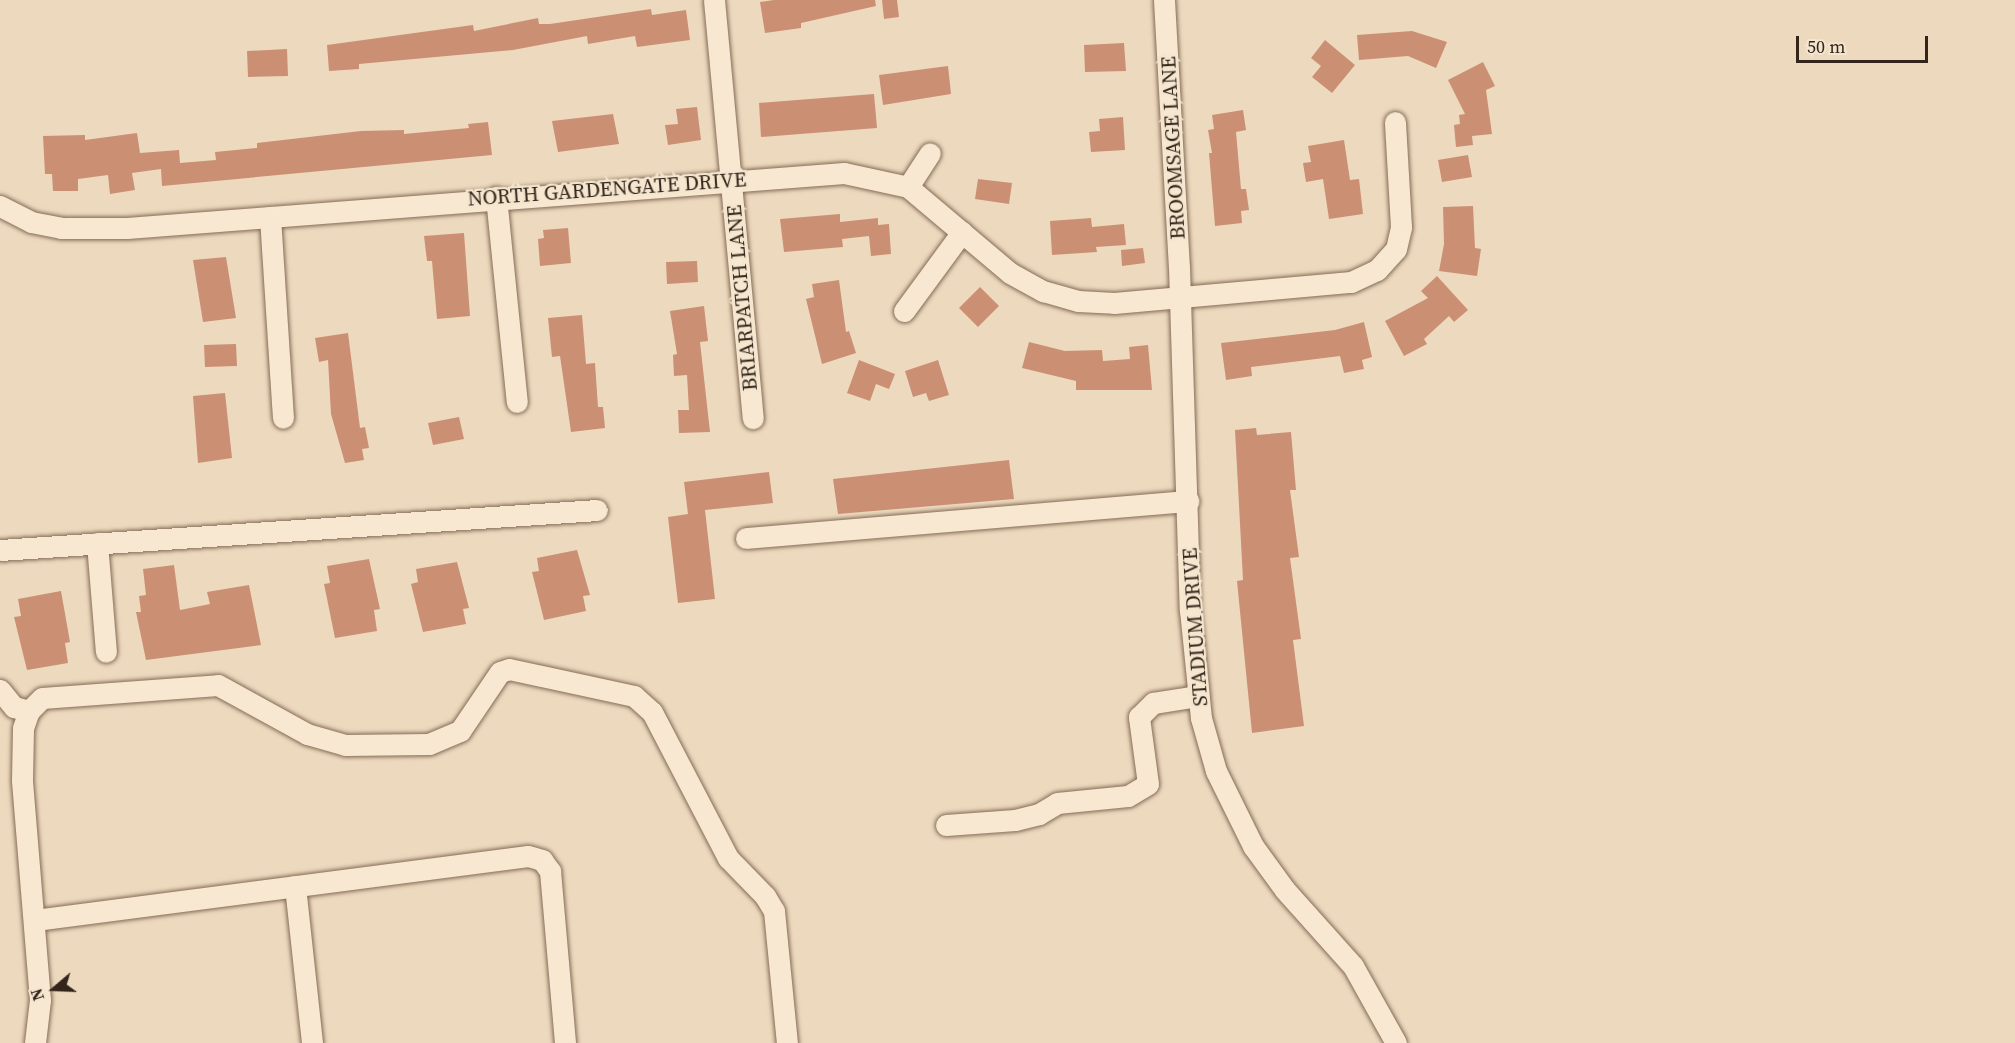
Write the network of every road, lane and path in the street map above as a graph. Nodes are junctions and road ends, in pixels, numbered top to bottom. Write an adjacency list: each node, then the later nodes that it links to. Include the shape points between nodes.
1 (714, 0): 5 (street, BRIARPATCH LANE)
2 (1164, 0): 11 (street, BROOMSAGE LANE)
3 (1395, 122): 11 (street, NORTH GARDENGATE DRIVE, via 1401,227 1396,249 1377,270 1351,282)
4 (930, 153): 6 (street)
5 (731, 180): 6 (street, NORTH GARDENGATE DRIVE, via 844,173); 7 (street, NORTH GARDENGATE DRIVE); 15 (street, BRIARPATCH LANE)
6 (908, 187): 10 (street, NORTH GARDENGATE DRIVE)
7 (496, 197): 9 (street, NORTH GARDENGATE DRIVE); 13 (street)
8 (0, 206): 9 (street, NORTH GARDENGATE DRIVE, via 31,222 61,228 127,228)
9 (270, 217): 14 (street)
10 (962, 232): 11 (street, NORTH GARDENGATE DRIVE, via 1010,273 1043,291 1096,303); 12 (street)
11 (1180, 297): 16 (street, STADIUM DRIVE)
12 (904, 311)
13 (517, 402)
14 (283, 418)
15 (753, 418)
16 (1188, 501): 18 (street); 23 (street, STADIUM DRIVE, via 1190,610)
17 (597, 510): 19 (street)
18 (746, 538)
19 (97, 543): 20 (street); 21 (street)
20 (0, 550)
21 (106, 652)
22 (0, 690): 24 (street, via 14,707)
23 (1198, 696): 25 (street, via 1153,703 1139,717 1148,784 1128,796 1057,803 1039,814 1015,820); 32 (street, STADIUM DRIVE, via 1216,771 1239,822 1268,868 1353,966)
24 (29, 711): 27 (street, via 24,728 22,780); 31 (street, via 42,698 56,695 218,685 307,734 345,745 429,744 460,731 500,672 509,669 634,696 652,712 728,858 765,896 774,911)
25 (946, 825)
26 (295, 886): 27 (street); 29 (street); 30 (street, via 528,856 542,860 550,871)
27 (35, 920): 28 (street, via 40,1000)
28 (35, 1043)
29 (312, 1043)
30 (565, 1043)
31 (787, 1043)
32 (1396, 1043)

